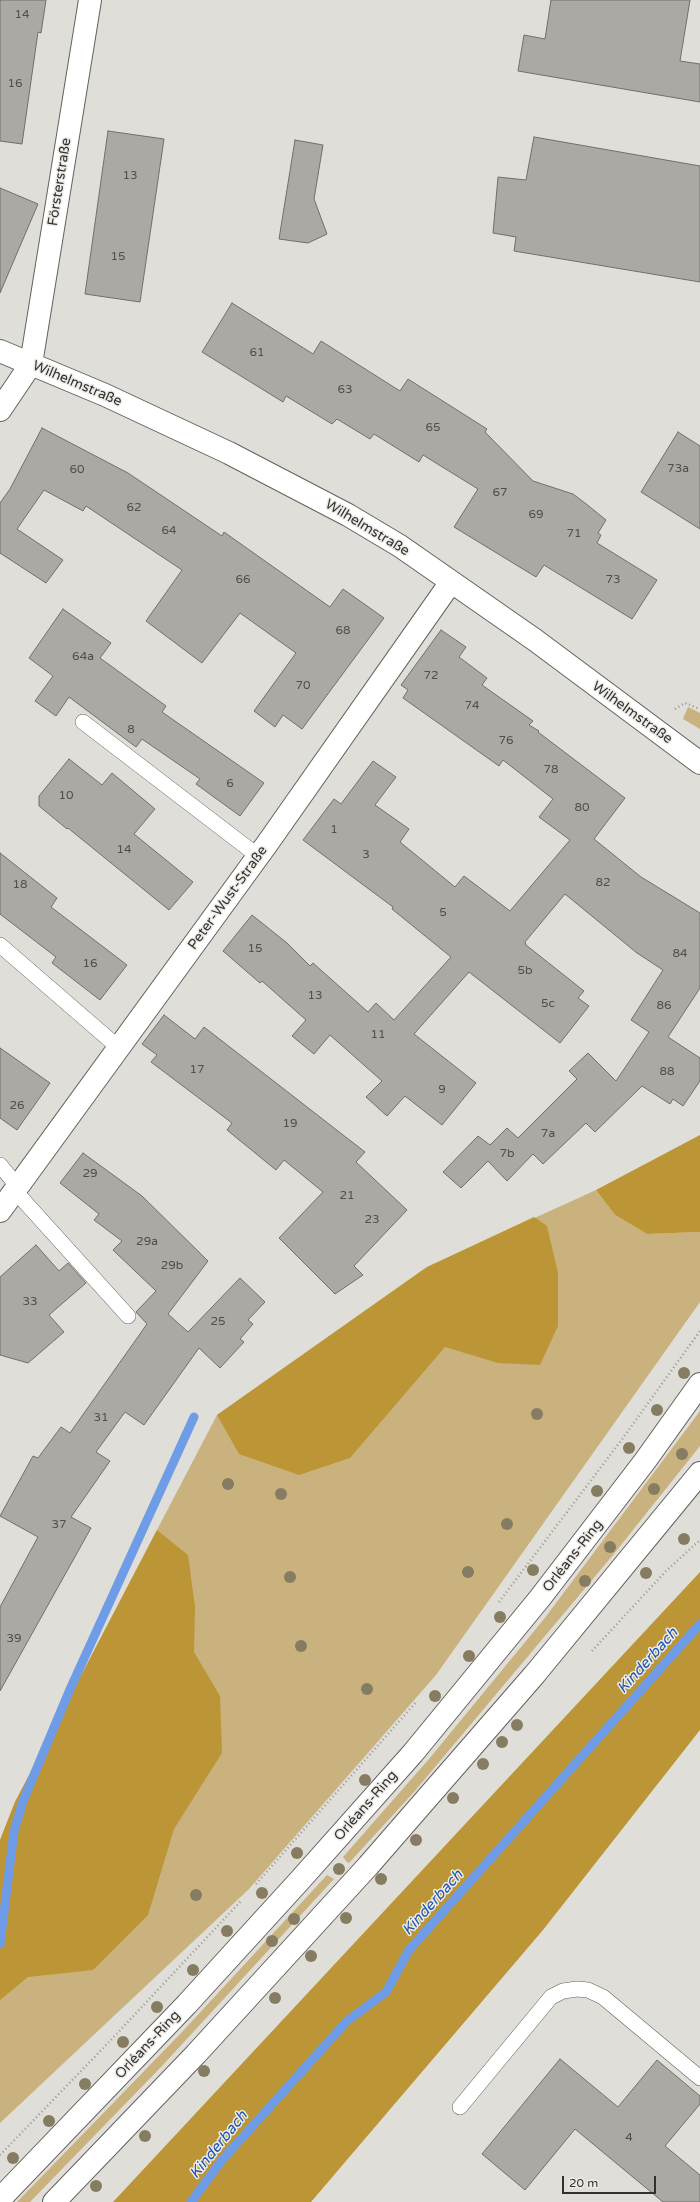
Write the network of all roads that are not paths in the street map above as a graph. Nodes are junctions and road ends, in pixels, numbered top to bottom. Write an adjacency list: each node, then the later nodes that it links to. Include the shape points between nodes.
1 (90, 0): 3 (main road, Försterstraße)
2 (0, 351): 3 (main road, Wilhelmstraße)
3 (31, 364): 4 (main road); 5 (main road, Wilhelmstraße, via 105,395 291,484 400,546)
4 (0, 410)
5 (451, 582): 7 (main road, Wilhelmstraße, via 535,640); 8 (main road, Peter-Wust-Straße)
6 (83, 722): 8 (lane)
7 (700, 762)
8 (258, 856): 10 (main road, Peter-Wust-Straße)
9 (0, 945): 10 (lane)
10 (119, 1048): 12 (main road, Peter-Wust-Straße)
11 (0, 1165): 12 (lane)
12 (16, 1189): 13 (main road, Peter-Wust-Straße); 14 (lane)
13 (0, 1211)
14 (128, 1316)
15 (700, 1384): 19 (main road, Orléans-Ring, via 559,1574 413,1753 187,2004)
16 (700, 1473): 20 (main road, via 540,1668 378,1854 196,2054)
17 (700, 2078): 18 (lane, via 603,1997 588,1990 577,1989 563,1991 551,1997)
18 (460, 2107)
19 (0, 2199)
20 (54, 2202)

